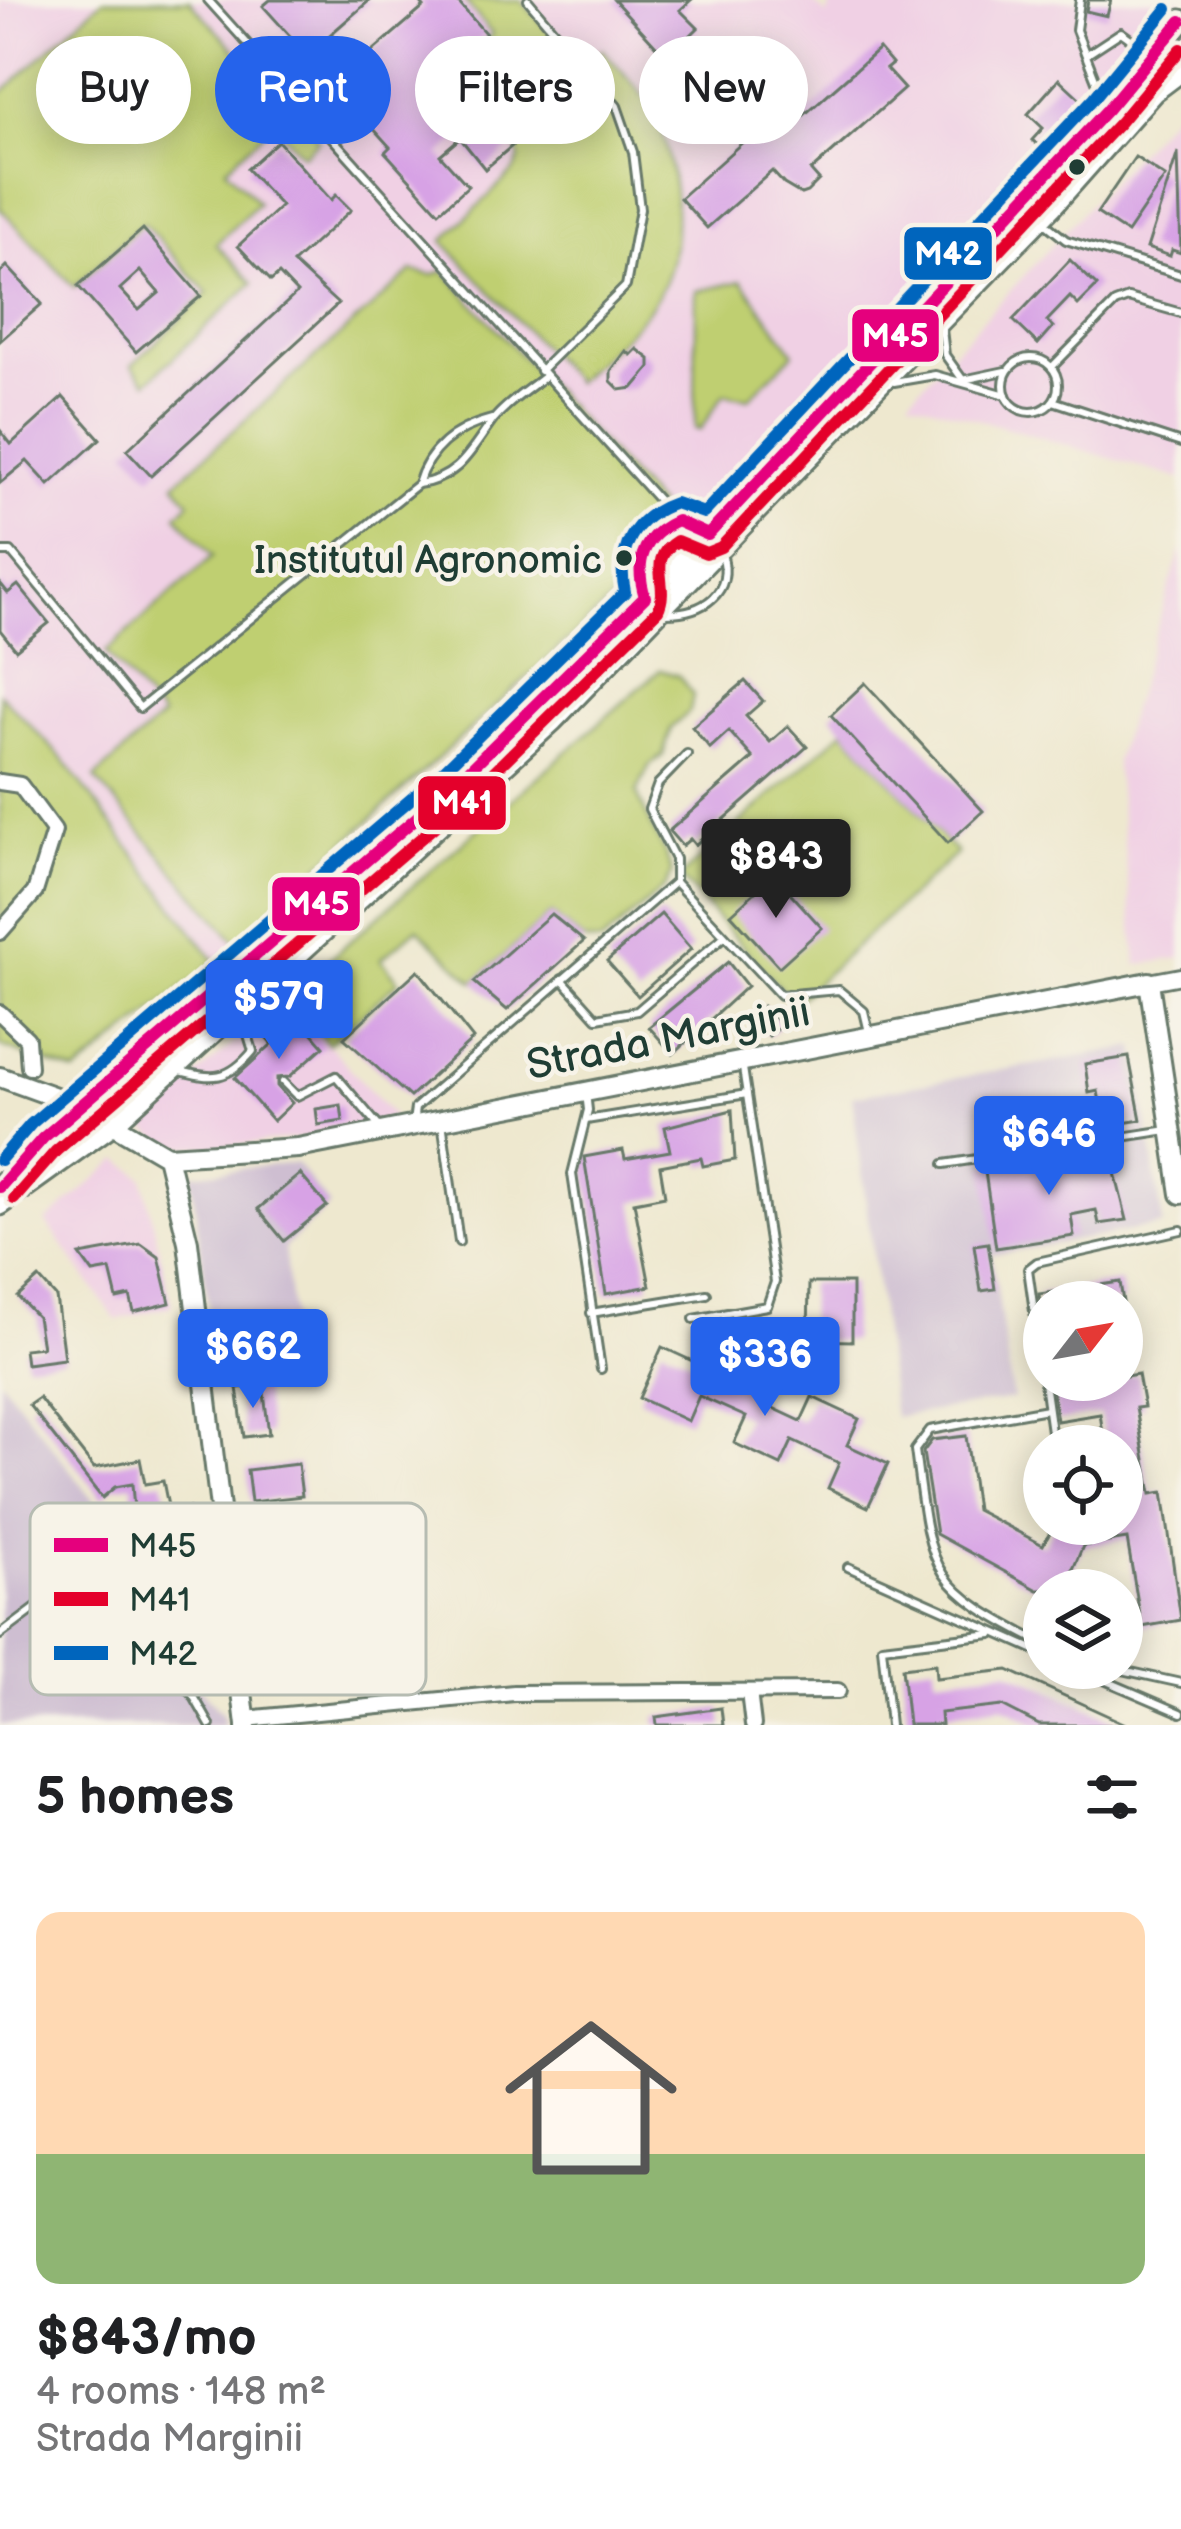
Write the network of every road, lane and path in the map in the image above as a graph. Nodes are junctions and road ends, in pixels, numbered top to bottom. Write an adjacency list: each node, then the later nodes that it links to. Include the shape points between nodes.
1 (208, 0): 15 (lane)
2 (528, 0): 15 (lane, via 611,95 633,152 640,209 626,286)
3 (1080, 0): 6 (lane, via 1076,30)
4 (1181, 21): 5 (main road)
5 (1155, 52): 6 (lane, via 1121,32); 8 (main road)
6 (1086, 55): 8 (lane)
7 (1181, 70): 9 (main road)
8 (1107, 110): 24 (main road)
9 (1039, 218): 10 (lane, via 1066,239); 11 (main road)
10 (1181, 275)
11 (952, 304): 16 (lane, via 942,338); 19 (main road)
12 (1181, 313): 13 (lane, via 1128,298 1115,303)
13 (1052, 367): 14 (lane, via 1026,358); 18 (lane)
14 (1009, 370): 16 (lane); 17 (lane)
15 (543, 373): 20 (lane); 23 (lane)
16 (963, 380): 17 (lane); 19 (lane, via 899,379)
17 (1006, 394): 18 (lane, via 1028,412)
18 (1053, 401): 21 (lane)
19 (842, 418): 24 (main road)
20 (494, 419): 22 (lane, via 469,458); 22 (lane, via 438,446)
21 (1181, 443)
22 (418, 484): 25 (lane, via 140,708 11,552)
23 (677, 521): 24 (lane); 26 (lane, via 641,550)
24 (714, 541): 26 (main road); 27 (main road); 27 (lane, via 724,581 711,602 660,615)
25 (0, 552)
26 (645, 597): 46 (main road, via 451,788)
27 (638, 630): 36 (main road, via 498,772)
28 (687, 754): 30 (lane, via 658,784 649,809 675,859)
29 (0, 782): 31 (street, via 20,785 54,831 35,892)
30 (675, 882): 32 (lane); 34 (lane)
31 (0, 932)
32 (722, 938): 34 (lane, via 637,1011 597,1018); 38 (lane, via 780,995 839,990 864,1011)
33 (1181, 976): 35 (street, Strada Marginii)
34 (562, 979): 50 (lane, via 415,1108)
35 (1148, 982): 38 (street, Strada Marginii); 51 (street)
36 (240, 1009): 41 (main road); 41 (lane, via 256,1054 214,1081)
37 (0, 1013): 40 (street, via 27,1039)
38 (870, 1035): 39 (street, Strada Marginii)
39 (742, 1058): 44 (street, Strada Marginii); 45 (lane)
40 (29, 1067)
41 (173, 1069): 49 (main road)
42 (0, 1077): 46 (street)
43 (283, 1082): 52 (lane, via 297,1096 336,1076)
44 (586, 1090): 47 (street, Strada Marginii); 48 (lane)
45 (747, 1094): 48 (lane); 62 (lane, via 773,1298 767,1306)
46 (82, 1107): 49 (street); 55 (main road)
47 (442, 1119): 50 (street, Strada Marginii); 59 (lane)
48 (586, 1120): 61 (lane, via 572,1174)
49 (114, 1122): 53 (street); 57 (main road)
50 (413, 1125): 52 (street, Strada Marginii)
51 (1172, 1130): 54 (lane); 56 (street)
52 (384, 1132): 53 (street, Strada Marginii, via 228,1156)
53 (167, 1156): 66 (street, via 188,1242)
54 (944, 1164)
55 (0, 1186)
56 (1181, 1194)
57 (0, 1204)
58 (1181, 1230): 64 (lane, via 1028,1269)
59 (459, 1242)
60 (707, 1294): 61 (lane)
61 (591, 1313): 63 (lane)
62 (694, 1319)
63 (601, 1369)
64 (1047, 1409): 65 (lane); 70 (lane, via 930,1430 915,1450 927,1543 947,1581 976,1610)
65 (1050, 1425)
66 (220, 1503)
67 (848, 1567): 69 (lane)
68 (30, 1612): 71 (lane)
69 (995, 1634): 72 (lane); 83 (lane, via 882,1647)
70 (1023, 1634)
71 (0, 1635)
72 (1023, 1645)
73 (1143, 1675): 74 (lane)
74 (1181, 1683)
75 (1125, 1689): 79 (lane)
76 (838, 1691): 77 (street)
77 (749, 1692): 80 (street, via 514,1693); 82 (street)
78 (193, 1695): 81 (lane)
79 (1181, 1713)
80 (246, 1722)
81 (210, 1725)
82 (754, 1725)
83 (890, 1725)

